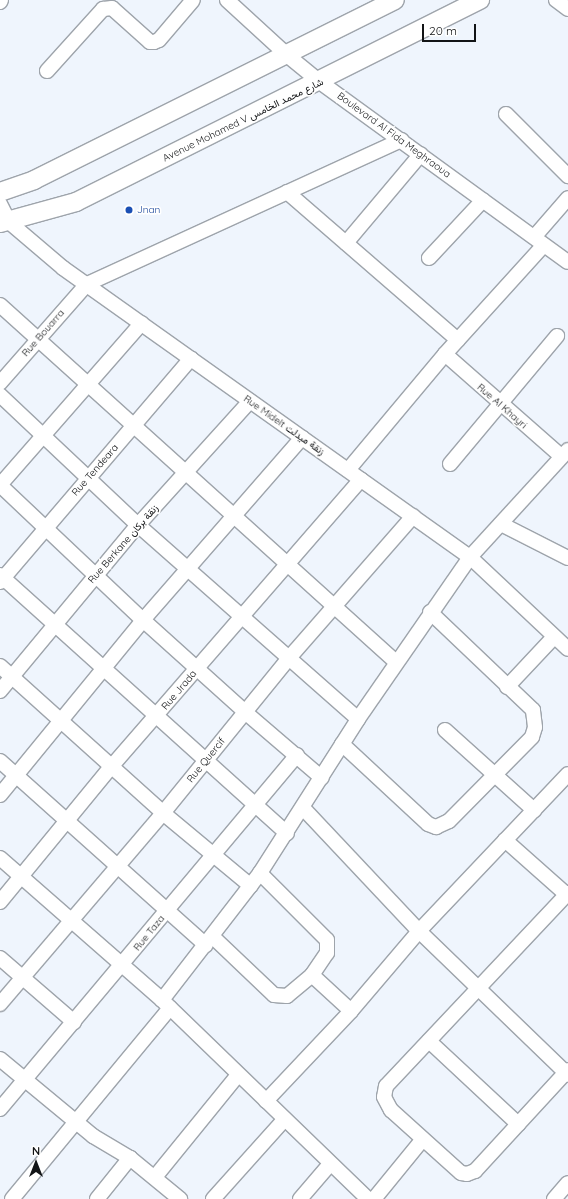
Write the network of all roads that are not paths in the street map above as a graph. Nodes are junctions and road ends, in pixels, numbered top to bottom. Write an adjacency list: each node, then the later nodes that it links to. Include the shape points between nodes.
1 (193, 0): 8 (street, via 154,42 150,42 112,8 103,9)
2 (395, 0): 7 (street)
3 (480, 0): 9 (street, Avenue Mohamed V شارع محمد الخامس)
4 (556, 0): 6 (street)
5 (234, 2): 7 (street, Boulevard Al Fida Meghraoua)
6 (568, 10)
7 (287, 55): 9 (street, Boulevard Al Fida Meghraoua); 14 (street, via 34,180)
8 (47, 71)
9 (320, 82): 11 (street, Boulevard Al Fida Meghraoua); 19 (street, Avenue Mohamed V شارع محمد الخامس, via 76,202)
10 (506, 114): 13 (street)
11 (402, 140): 12 (street, Boulevard Al Fida Meghraoua); 15 (street)
12 (421, 154): 17 (street, Boulevard Al Fida Meghraoua); 21 (street)
13 (568, 176)
14 (0, 192)
15 (287, 192): 21 (street); 24 (street)
16 (568, 198): 20 (street)
17 (483, 200): 20 (street, Boulevard Al Fida Meghraoua); 22 (street)
18 (0, 204): 19 (street, Rue Midelt زنقة ميدلت)
19 (4, 223): 24 (street, Rue Midelt زنقة ميدلت)
20 (539, 240): 23 (street, Boulevard Al Fida Meghraoua); 29 (street)
21 (346, 243): 29 (street)
22 (429, 258)
23 (568, 262)
24 (86, 284): 26 (street, Rue Midelt زنقة ميدلت); 28 (street, Rue Bouarra)
25 (0, 305): 28 (street)
26 (142, 323): 31 (street, Rue Midelt زنقة ميدلت); 33 (street)
27 (557, 336): 36 (street)
28 (37, 338): 32 (street, Rue Bouarra); 33 (street)
29 (458, 340): 30 (street)
30 (445, 354): 36 (street, Rue Al Khayri); 42 (street)
31 (190, 358): 35 (street, Rue Midelt زنقة ميدلت); 37 (street, Rue Tendeara)
32 (0, 383)
33 (90, 384): 37 (street); 38 (street)
34 (0, 395): 38 (street)
35 (250, 401): 39 (street, Rue Midelt زنقة ميدلت); 43 (street, Rue Berkane زنقة بركان)
36 (500, 405): 40 (street, Rue Al Khayri); 41 (street)
37 (134, 424): 43 (street); 44 (street, Rue Tendeara)
38 (43, 435): 44 (street); 46 (street)
39 (302, 438): 42 (street, Rue Midelt زنقة ميدلت); 47 (street)
40 (565, 453): 49 (street)
41 (450, 464)
42 (348, 470): 45 (street, Rue Midelt زنقة ميدلت)
43 (188, 473): 47 (street); 50 (street, Rue Berkane زنقة بركان)
44 (88, 478): 50 (street); 51 (street, Rue Tendeara)
45 (361, 479): 48 (street, Rue Midelt زنقة ميدلت); 54 (street, Rue Jrada)
46 (0, 485): 51 (street)
47 (233, 516): 54 (street); 55 (street)
48 (413, 516): 52 (street, Rue Midelt زنقة ميدلت); 58 (street, Rue Quercif)
49 (501, 524): 52 (street); 53 (street)
50 (138, 525): 55 (street); 56 (street, Rue Berkane زنقة بركان)
51 (45, 527): 56 (street); 57 (street, Rue Tendeara)
52 (470, 557): 59 (street); 63 (street, Rue Midelt زنقة ميدلت)
53 (568, 558)
54 (286, 565): 58 (street); 60 (street, Rue Jrada)
55 (188, 568): 60 (street); 61 (street)
56 (96, 576): 61 (street); 62 (street, Rue Berkane زنقة بركان)
57 (1, 578): 62 (street)
58 (336, 607): 65 (street, Rue Quercif); 66 (street)
59 (430, 612): 66 (street); 71 (street)
60 (240, 617): 65 (street); 68 (street, Rue Jrada)
61 (143, 620): 68 (street); 69 (street)
62 (54, 623): 69 (street); 70 (street, Rue Berkane زنقة بركان)
63 (553, 638): 64 (street, Rue Midelt زنقة ميدلت); 71 (street)
64 (568, 649)
65 (288, 659): 73 (street, Rue Quercif); 75 (street)
66 (396, 662): 75 (street)
67 (0, 666): 70 (street)
68 (197, 669): 73 (street); 74 (street, Rue Jrada)
69 (104, 670): 74 (street); 76 (street)
70 (11, 677): 72 (street, Rue Berkane زنقة بركان); 76 (street)
71 (507, 687): 83 (street, via 533,710 535,727 532,737)
72 (0, 691)
73 (245, 712): 79 (street); 81 (street, Rue Quercif)
74 (156, 717): 81 (street); 82 (street, Rue Jrada)
75 (358, 719): 78 (street)
76 (61, 720): 82 (street); 85 (street)
77 (445, 730): 83 (street)
78 (342, 744): 83 (street, via 428,824 436,827 449,821); 86 (street)
79 (297, 756): 86 (street); 88 (street, Rue Taza)
80 (0, 761): 85 (street)
81 (205, 761): 88 (street); 91 (street, Rue Quercif)
82 (111, 767): 91 (street); 92 (street, Rue Jrada)
83 (493, 774): 90 (street)
84 (568, 774): 90 (street)
85 (16, 776): 87 (street); 92 (street)
86 (322, 778): 89 (street)
87 (0, 795)
88 (255, 806): 93 (street); 95 (street, Rue Taza)
89 (303, 808): 93 (street); 105 (street)
90 (534, 810): 94 (street)
91 (163, 813): 95 (street); 97 (street, Rue Quercif)
92 (67, 822): 97 (street); 99 (street, Rue Jrada)
93 (287, 833): 98 (street)
94 (505, 840): 101 (street); 105 (street)
95 (214, 856): 100 (street); 103 (street, Rue Taza)
96 (0, 858): 99 (street)
97 (118, 867): 103 (street); 104 (street, Rue Quercif)
98 (260, 873): 100 (street); 109 (street, via 327,940 326,953)
99 (22, 877): 102 (street, Rue Jrada); 104 (street)
100 (251, 886): 106 (street)
101 (568, 895): 111 (street)
102 (0, 902)
103 (168, 910): 106 (street); 108 (street, Rue Taza)
104 (71, 921): 108 (street); 110 (street, Rue Quercif)
105 (419, 931): 111 (street); 114 (street)
106 (210, 941): 109 (street, via 274,995 287,996); 113 (street)
107 (0, 958): 110 (street)
108 (122, 966): 113 (street); 115 (street, Rue Taza)
109 (312, 975): 114 (street)
110 (23, 978): 112 (street, Rue Quercif); 115 (street)
111 (478, 988): 116 (street); 118 (street)
112 (0, 1004)
113 (166, 1004): 119 (street); 124 (street)
114 (351, 1011): 121 (street)
115 (74, 1022): 120 (street, Rue Taza)
116 (429, 1041): 125 (street); 126 (street, via 386,1086 384,1092 386,1104)
117 (0, 1059): 120 (street)
118 (567, 1072): 125 (street)
119 (238, 1075): 121 (street); 129 (street)
120 (26, 1079): 122 (street, Rue Taza); 124 (street)
121 (266, 1101): 123 (street)
122 (0, 1109)
123 (284, 1120): 128 (street); 134 (street)
124 (76, 1121): 127 (street, via 103,1143); 132 (street)
125 (518, 1124): 126 (street, via 475,1171 467,1174 461,1173)
126 (423, 1139): 137 (street)
127 (130, 1158): 129 (street); 133 (street)
128 (330, 1164): 135 (street); 136 (street)
129 (155, 1177): 131 (street)
130 (568, 1183): 138 (street)
131 (174, 1197)
132 (12, 1199)
133 (97, 1199)
134 (213, 1199)
135 (300, 1199)
136 (368, 1199)
137 (374, 1199)
138 (554, 1199)

